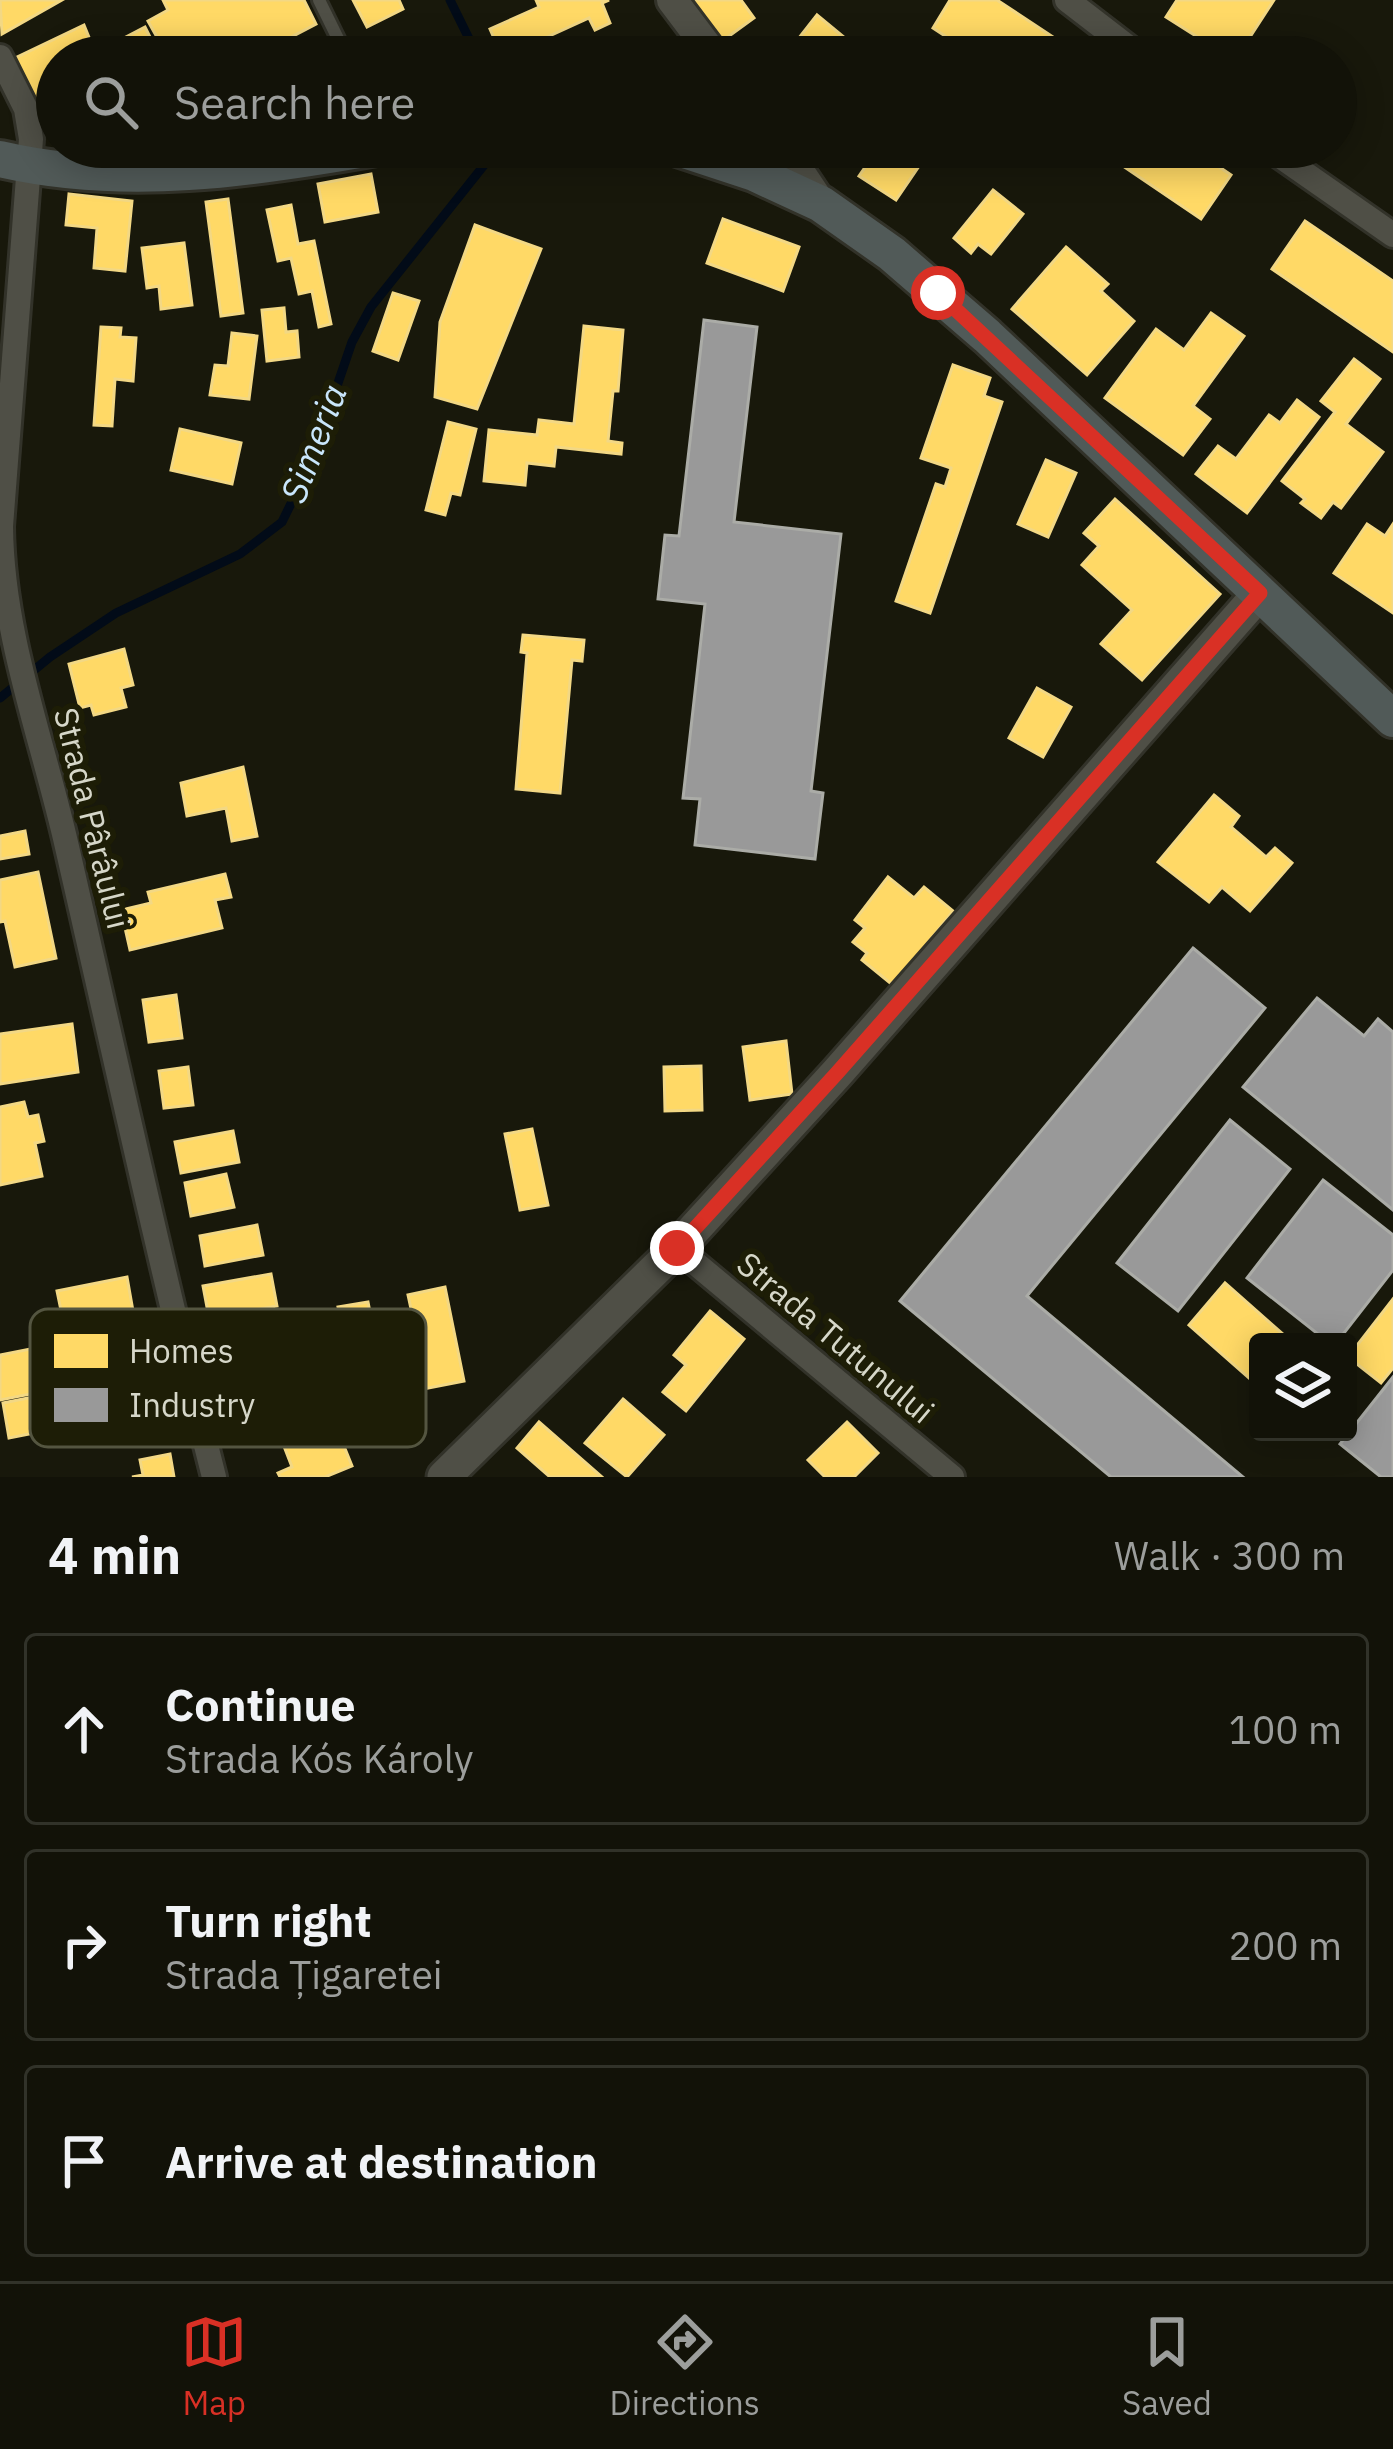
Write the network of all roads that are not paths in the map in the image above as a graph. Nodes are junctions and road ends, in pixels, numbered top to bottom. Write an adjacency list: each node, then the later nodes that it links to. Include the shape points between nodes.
1 (319, 0): 4 (lane)
2 (672, 0): 5 (street)
3 (1066, 0): 6 (street)
4 (337, 36)
5 (699, 36)
6 (1113, 36)
7 (0, 57): 8 (street, Strada Pârâului, via 26,109)
8 (16, 163): 19 (street, Strada Pârâului, via 1,526 8,616)
9 (54, 168): 10 (main road)
10 (247, 168)
11 (739, 168): 14 (main road)
12 (797, 168): 14 (street)
13 (1297, 168): 15 (street)
14 (821, 204): 16 (main road, via 971,321)
15 (1393, 235)
16 (1260, 593): 17 (main road); 18 (main road)
17 (1393, 719)
18 (677, 1248): 22 (main road); 23 (street, Strada Tutunului)
19 (175, 1309)
20 (207, 1447): 21 (street, Strada Pârâului)
21 (214, 1477)
22 (444, 1477)
23 (952, 1477)

